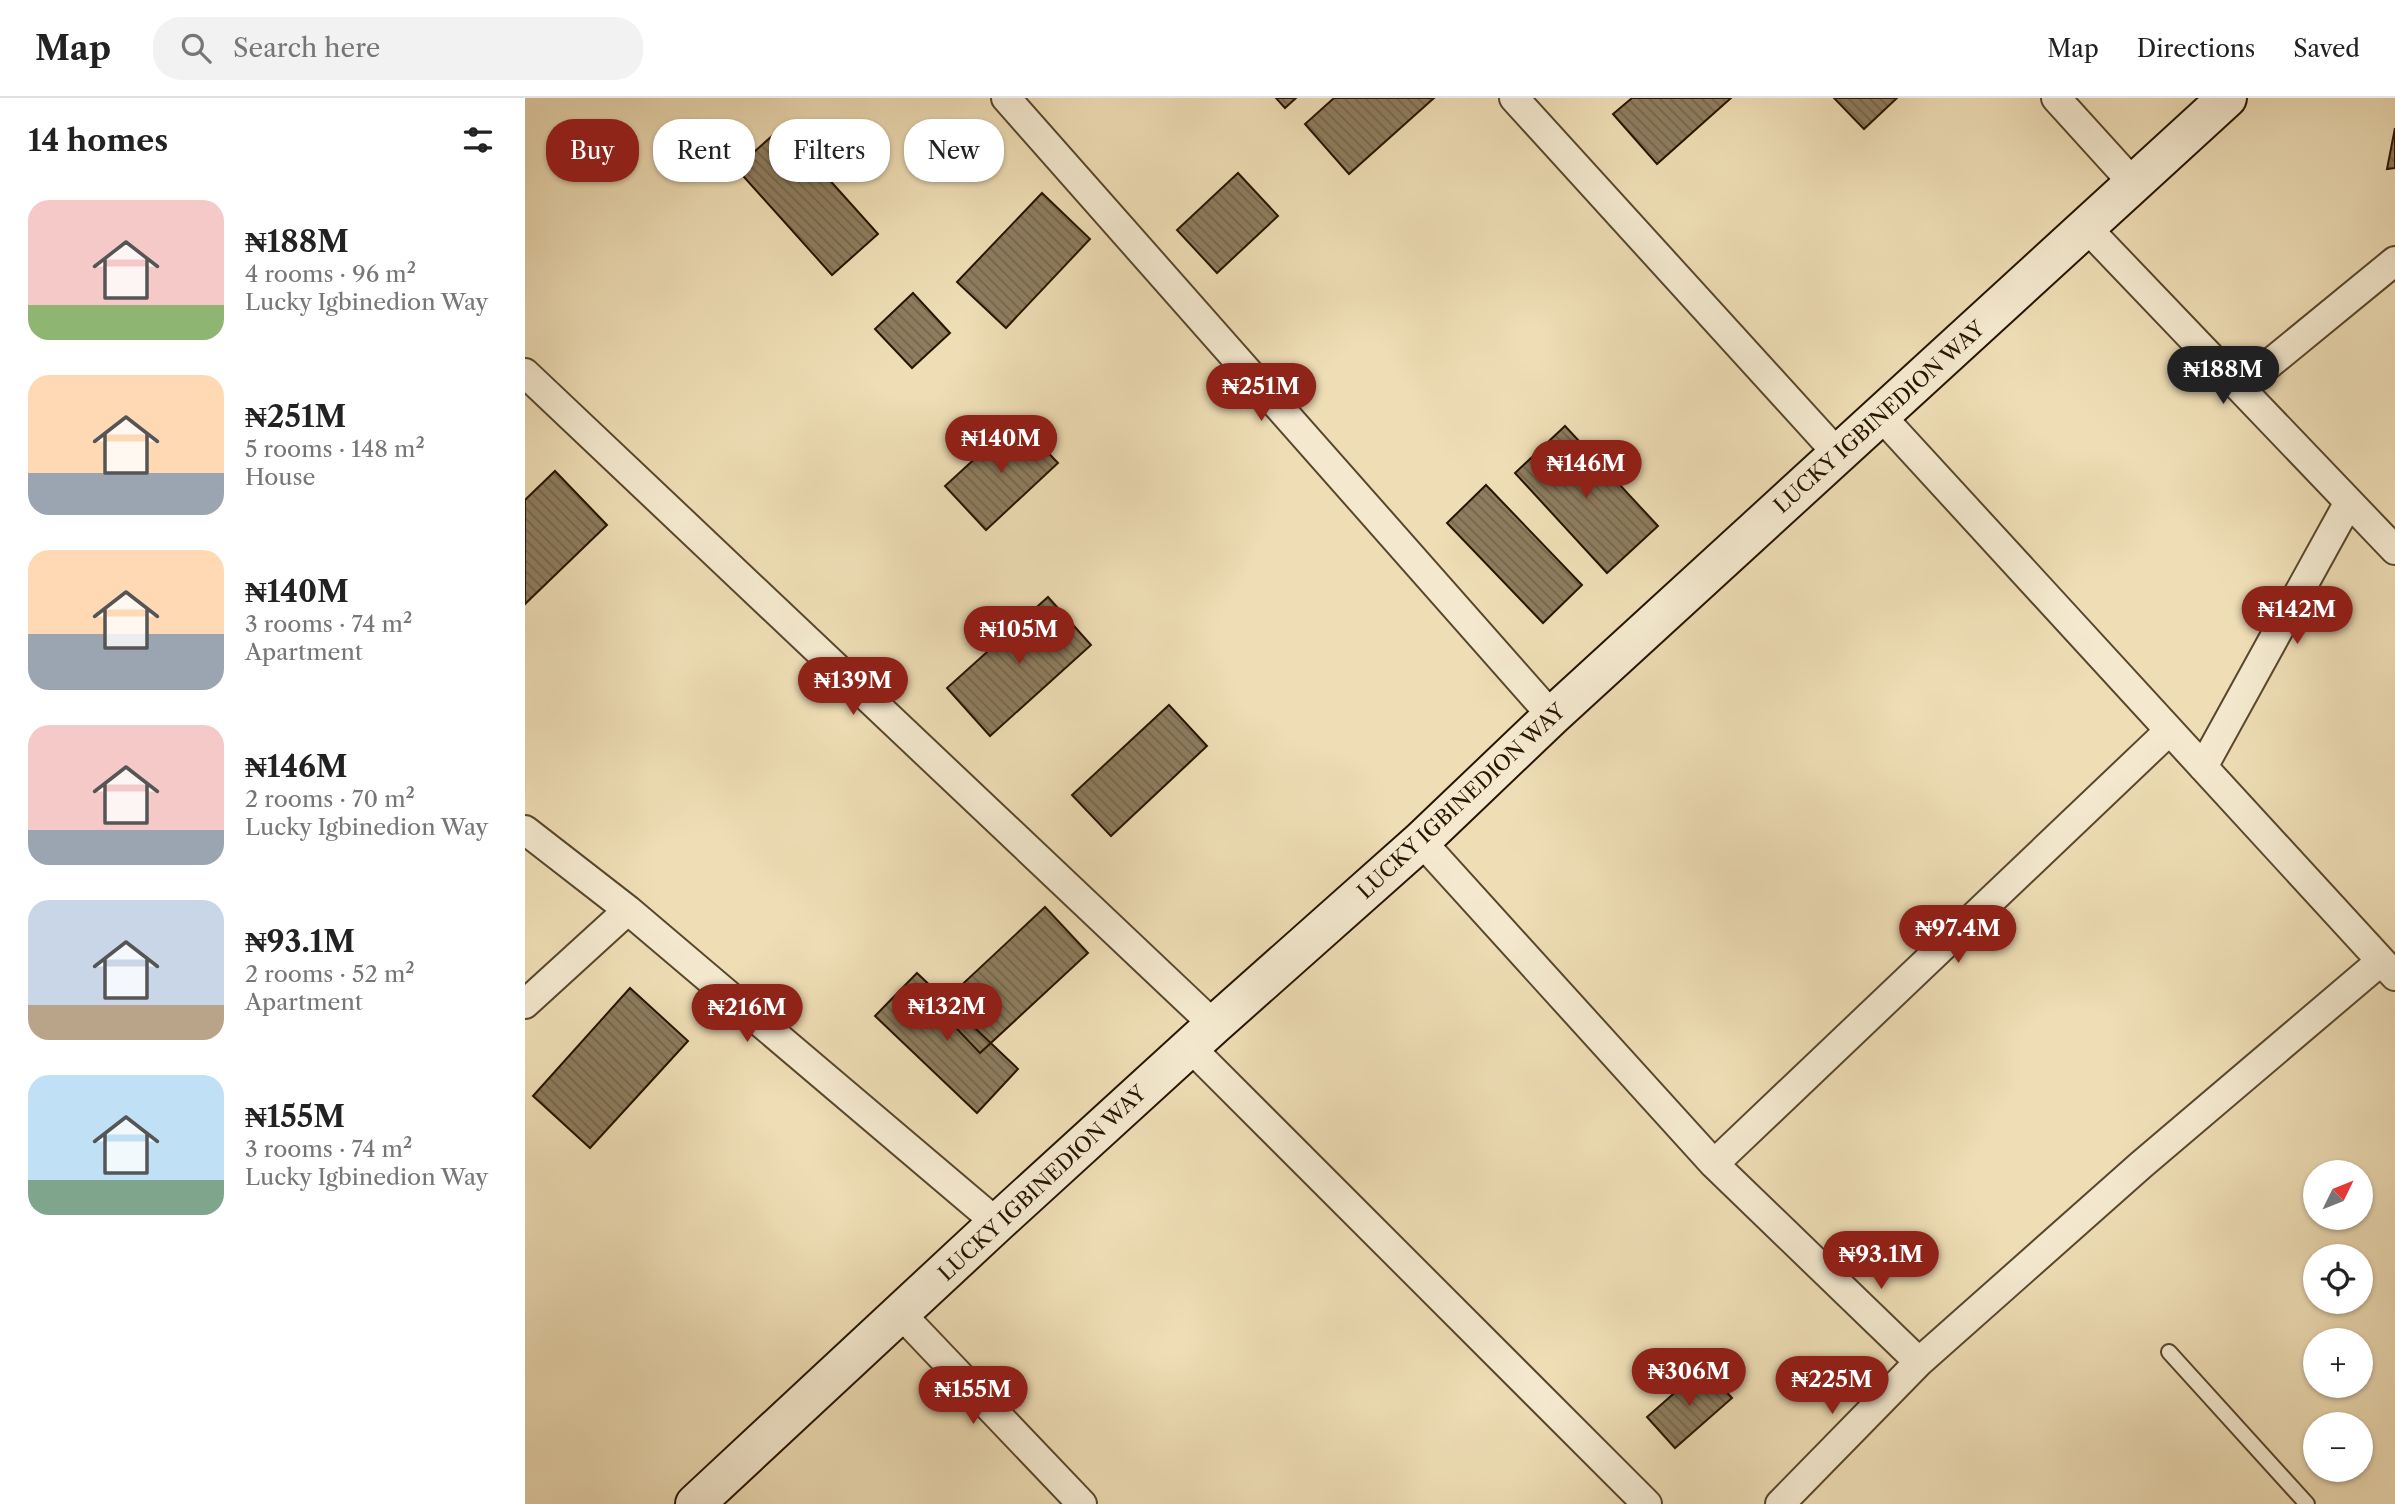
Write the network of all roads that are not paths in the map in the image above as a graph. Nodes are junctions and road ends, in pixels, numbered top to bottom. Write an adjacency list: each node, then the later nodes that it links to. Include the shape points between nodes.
1 (1006, 98): 14 (street)
2 (1514, 98): 11 (street)
3 (2056, 98): 5 (street)
4 (2227, 98): 5 (street, LUCKY IGBINEDION WAY)
5 (2134, 184): 6 (street, LUCKY IGBINEDION WAY)
6 (2086, 227): 9 (street); 10 (street, LUCKY IGBINEDION WAY)
7 (2395, 261): 9 (street)
8 (525, 373): 22 (street)
9 (2240, 388): 12 (street)
10 (1880, 415): 11 (street, LUCKY IGBINEDION WAY); 15 (street)
11 (1838, 454): 14 (street, LUCKY IGBINEDION WAY)
12 (2349, 502): 13 (street); 16 (street)
13 (2395, 550)
14 (1552, 716): 18 (street, LUCKY IGBINEDION WAY)
15 (2169, 731): 16 (street); 23 (street)
16 (2203, 767): 20 (street)
17 (525, 831): 19 (street)
18 (1421, 841): 22 (street, LUCKY IGBINEDION WAY); 23 (street)
19 (628, 910): 21 (street); 24 (street)
20 (2388, 969): 27 (street, via 2141,1166)
21 (525, 1004)
22 (1202, 1036): 24 (street, LUCKY IGBINEDION WAY); 30 (street)
23 (1714, 1164): 27 (street)
24 (997, 1223): 25 (street, LUCKY IGBINEDION WAY)
25 (900, 1313): 28 (street, LUCKY IGBINEDION WAY); 29 (street)
26 (2169, 1352): 32 (lane)
27 (1919, 1362): 31 (street)
28 (695, 1504)
29 (1082, 1504)
30 (1647, 1504)
31 (1780, 1504)
32 (2307, 1504)

